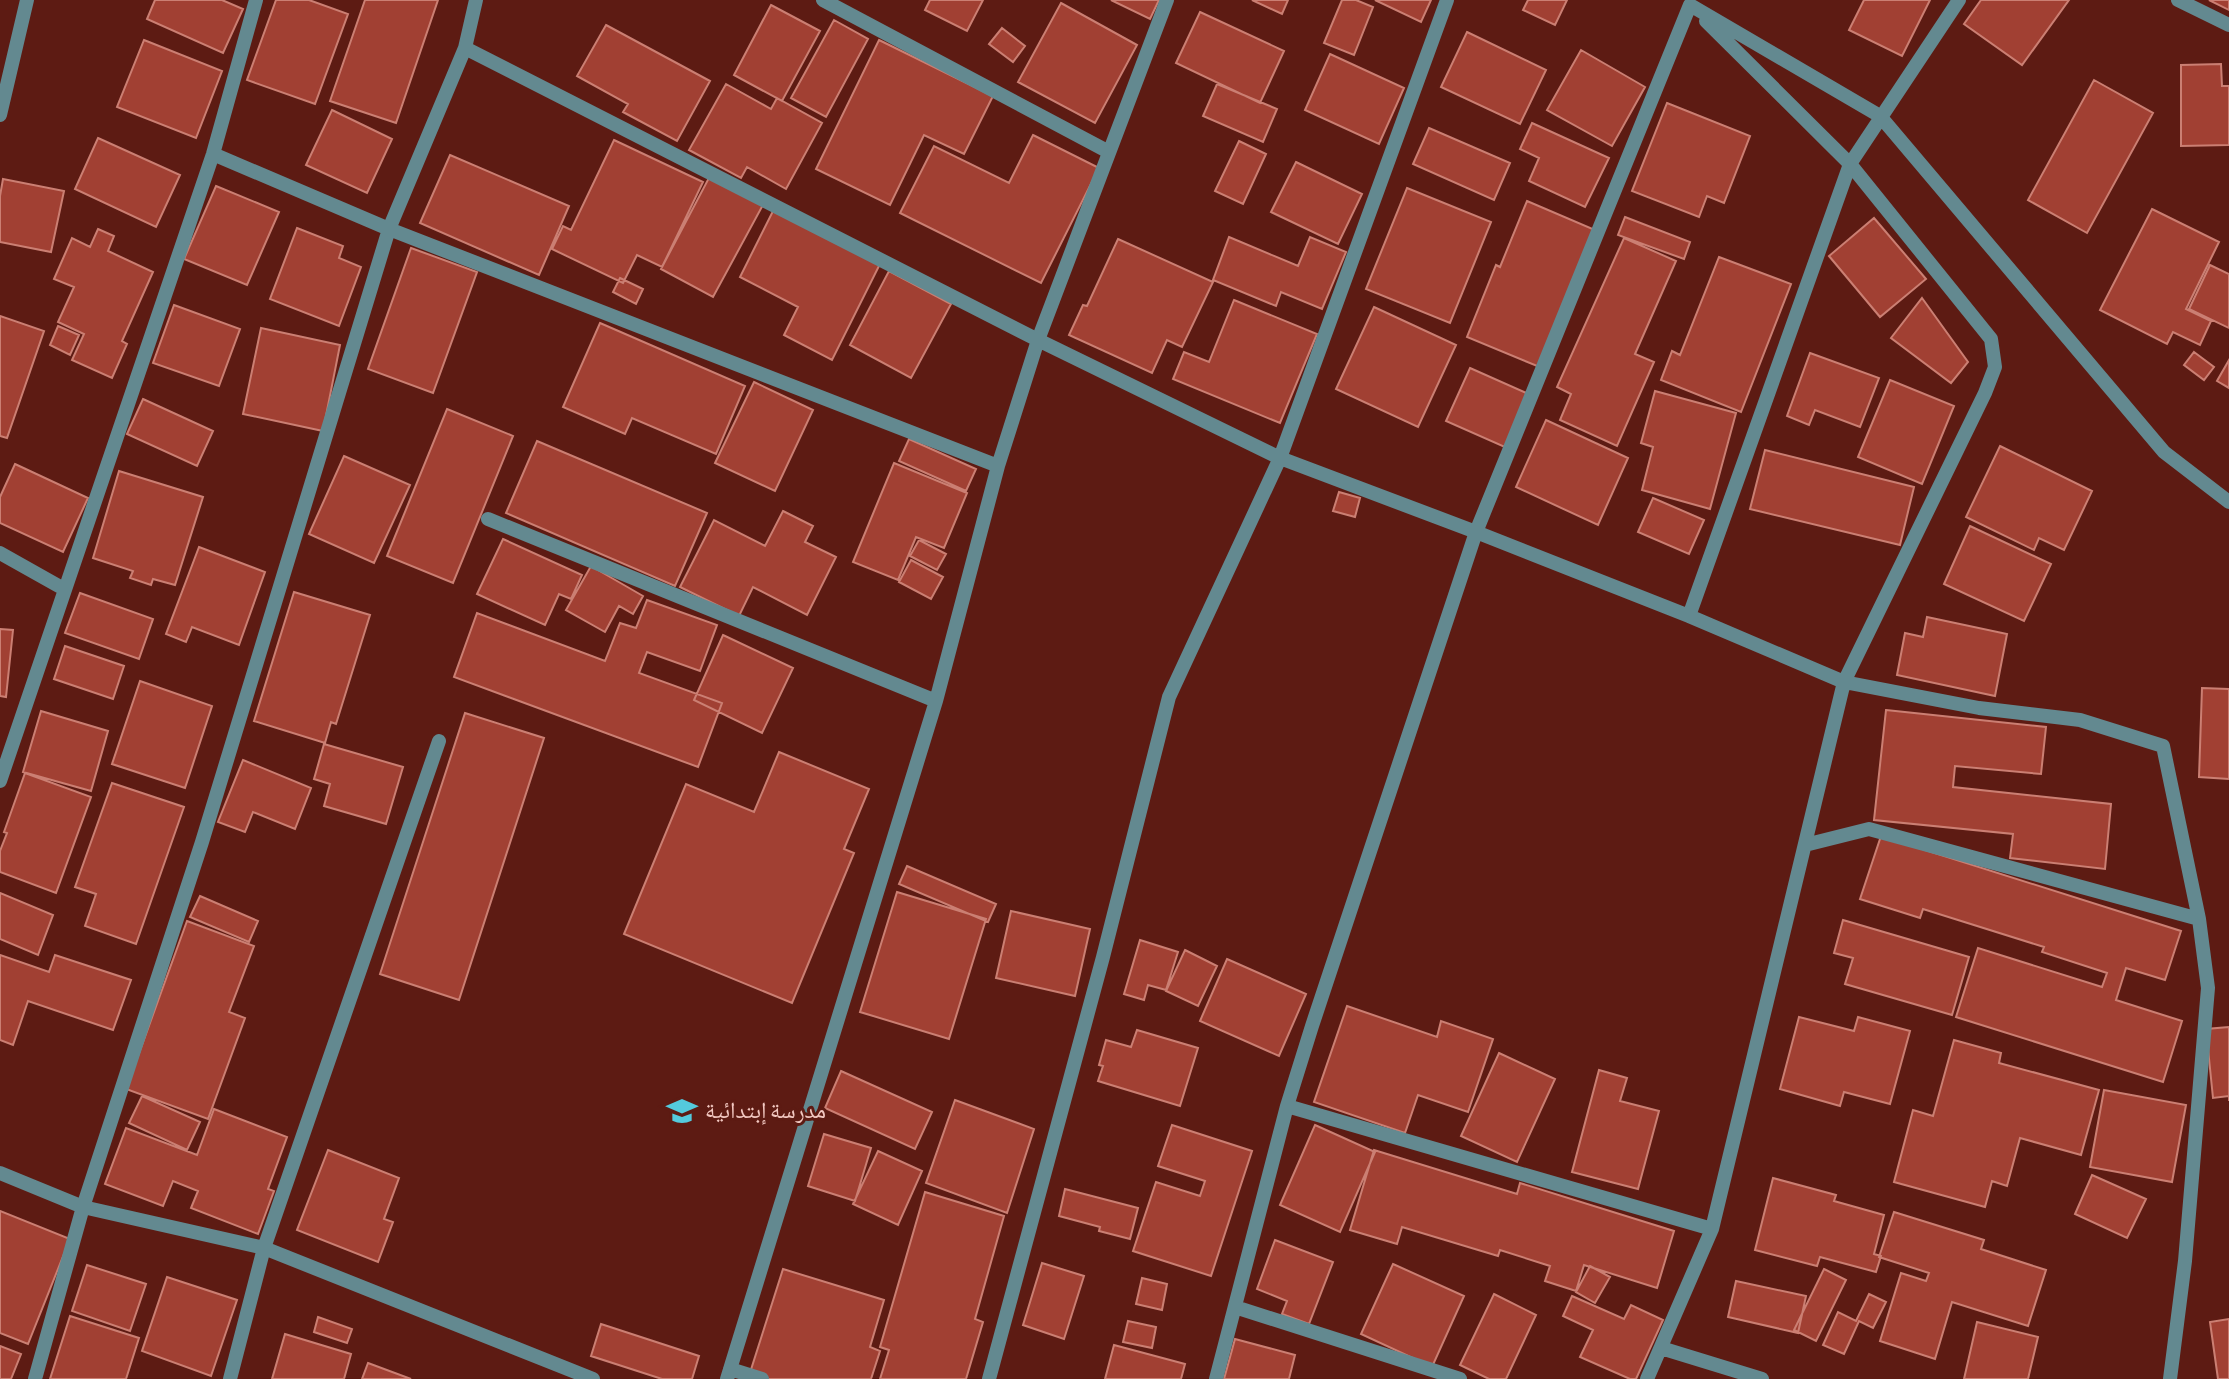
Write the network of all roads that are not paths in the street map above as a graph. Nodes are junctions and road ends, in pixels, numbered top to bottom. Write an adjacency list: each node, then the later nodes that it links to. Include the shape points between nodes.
1 (27, 0): 12 (street)
2 (256, 0): 15 (street)
3 (476, 0): 11 (street)
4 (823, 0): 14 (street)
5 (1167, 0): 14 (street)
6 (1447, 0): 19 (street)
7 (1959, 0): 13 (street)
8 (2178, 0): 10 (street)
9 (1687, 3): 13 (street); 16 (street); 23 (street)
10 (2229, 25)
11 (465, 48): 17 (street); 18 (street)
12 (0, 115)
13 (1880, 116): 16 (street); 21 (street, via 2164,452)
14 (1109, 152): 18 (street)
15 (213, 154): 17 (street); 25 (street)
16 (1850, 164): 26 (street); 27 (street, via 1991,339 1994,368)
17 (389, 229): 20 (street); 35 (street, via 202,842)
18 (1038, 340): 19 (street); 20 (street)
19 (1280, 458): 23 (street); 45 (street, via 1169,697)
20 (998, 466): 28 (street)
21 (2229, 502)
22 (488, 519): 28 (street)
23 (1476, 531): 26 (street); 33 (street)
24 (0, 553): 25 (street)
25 (64, 589): 30 (street)
26 (1689, 616): 27 (street)
27 (1844, 682): 31 (street); 32 (street, via 1979,708 2080,720 2163,746)
28 (936, 701): 40 (street)
29 (439, 741): 37 (street)
30 (0, 781)
31 (1805, 845): 32 (street, via 1870,829); 36 (street)
32 (2199, 919): 50 (street, via 2208,988 2185,1261)
33 (1287, 1106): 36 (street); 38 (street)
34 (0, 1172): 35 (street)
35 (83, 1207): 37 (street); 41 (street)
36 (1712, 1229): 39 (street)
37 (264, 1248): 42 (street); 43 (street)
38 (1235, 1307): 46 (street); 47 (street)
39 (1661, 1348): 48 (street); 49 (street)
40 (728, 1374): 44 (street)
41 (35, 1379)
42 (230, 1379)
43 (593, 1379)
44 (762, 1379)
45 (989, 1379)
46 (1216, 1379)
47 (1460, 1379)
48 (1647, 1379)
49 (1762, 1379)
50 (2170, 1379)

